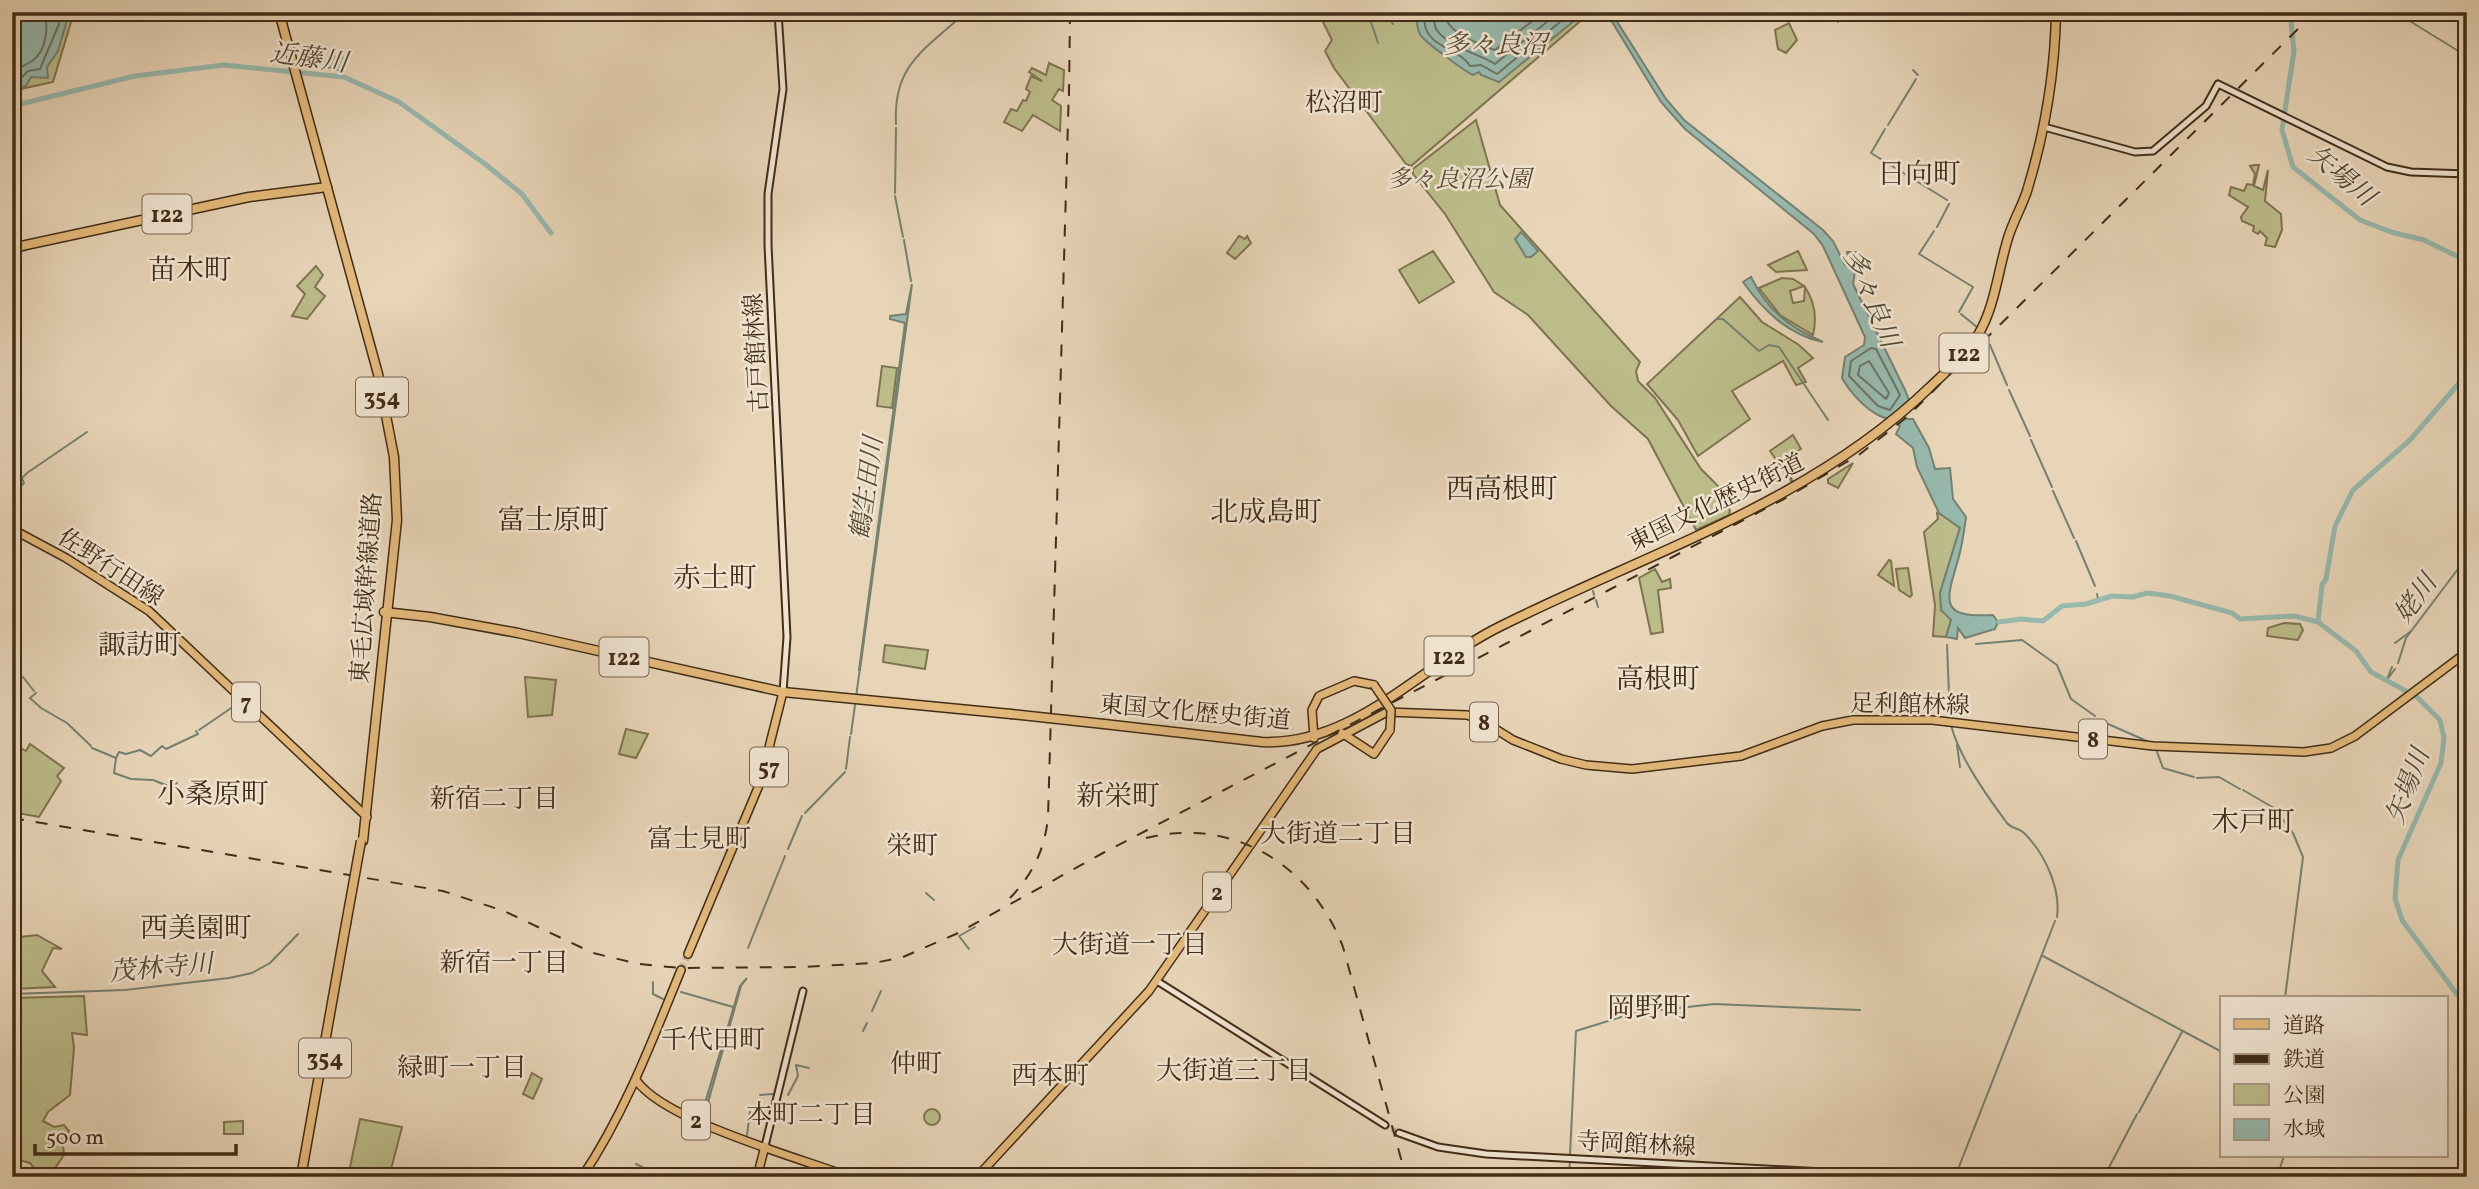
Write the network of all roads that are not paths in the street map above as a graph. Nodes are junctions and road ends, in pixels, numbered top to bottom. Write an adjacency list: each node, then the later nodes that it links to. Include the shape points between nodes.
1 (276, 12): 6 (highway, 東毛広域幹線道路 / 354)
2 (778, 12): 11 (main road, 古戸館林線, via 783,89 768,194 768,245 787,637)
3 (2056, 12): 4 (highway, 東国文化歴史街道 / 122, via 2053,81)
4 (2044, 127): 5 (main road, via 2138,152 2155,151 2208,103 2218,84 2387,167); 13 (highway, 東国文化歴史街道 / 122, via 1986,320 1964,354 1894,421 1820,474 1491,631 1379,705)
5 (2467, 174)
6 (324, 187): 7 (highway, 122, via 249,197); 9 (highway, 東毛広域幹線道路 / 354, via 378,374 394,457 398,499)
7 (12, 246)
8 (12, 529): 14 (main road, 佐野行田線 / 7, via 149,611)
9 (386, 612): 11 (highway, 東国文化歴史街道 / 122, via 493,628); 14 (highway, 東毛広域幹線道路 / 354)
10 (2467, 652): 12 (main road, 足利館林線 / 8, via 2343,743 2304,752 2153,746 1940,721 1853,720 1822,726 1741,756 1632,769 1561,759 1513,740 1475,717 1459,714 1387,712)
11 (783, 692): 13 (highway, 東国文化歴史街道 / 122, bridge, via 1262,742); 15 (main road, 57, via 760,783)
12 (1342, 733): 13 (main road, bridge, via 1374,754 1390,730 1391,710 1374,685 1354,681 1319,696 1312,708); 17 (main road, 2, via 1322,744 1310,758)
13 (1314, 738)
14 (366, 816): 23 (highway, 東毛広域幹線道路 / 354, bridge)
15 (690, 953)
16 (683, 970): 19 (main road)
17 (1157, 981): 20 (main road); 27 (main road, 2)
18 (803, 991): 22 (main road)
19 (636, 1080): 22 (main road, 2, via 650,1096 679,1114); 24 (main road)
20 (1385, 1125)
21 (1399, 1133): 28 (main road, 寺岡館林線, via 1438,1147 1486,1154)
22 (765, 1146): 25 (main road); 26 (main road, 2)
23 (302, 1177)
24 (582, 1177)
25 (757, 1177)
26 (850, 1177)
27 (977, 1177)
28 (1917, 1177)

